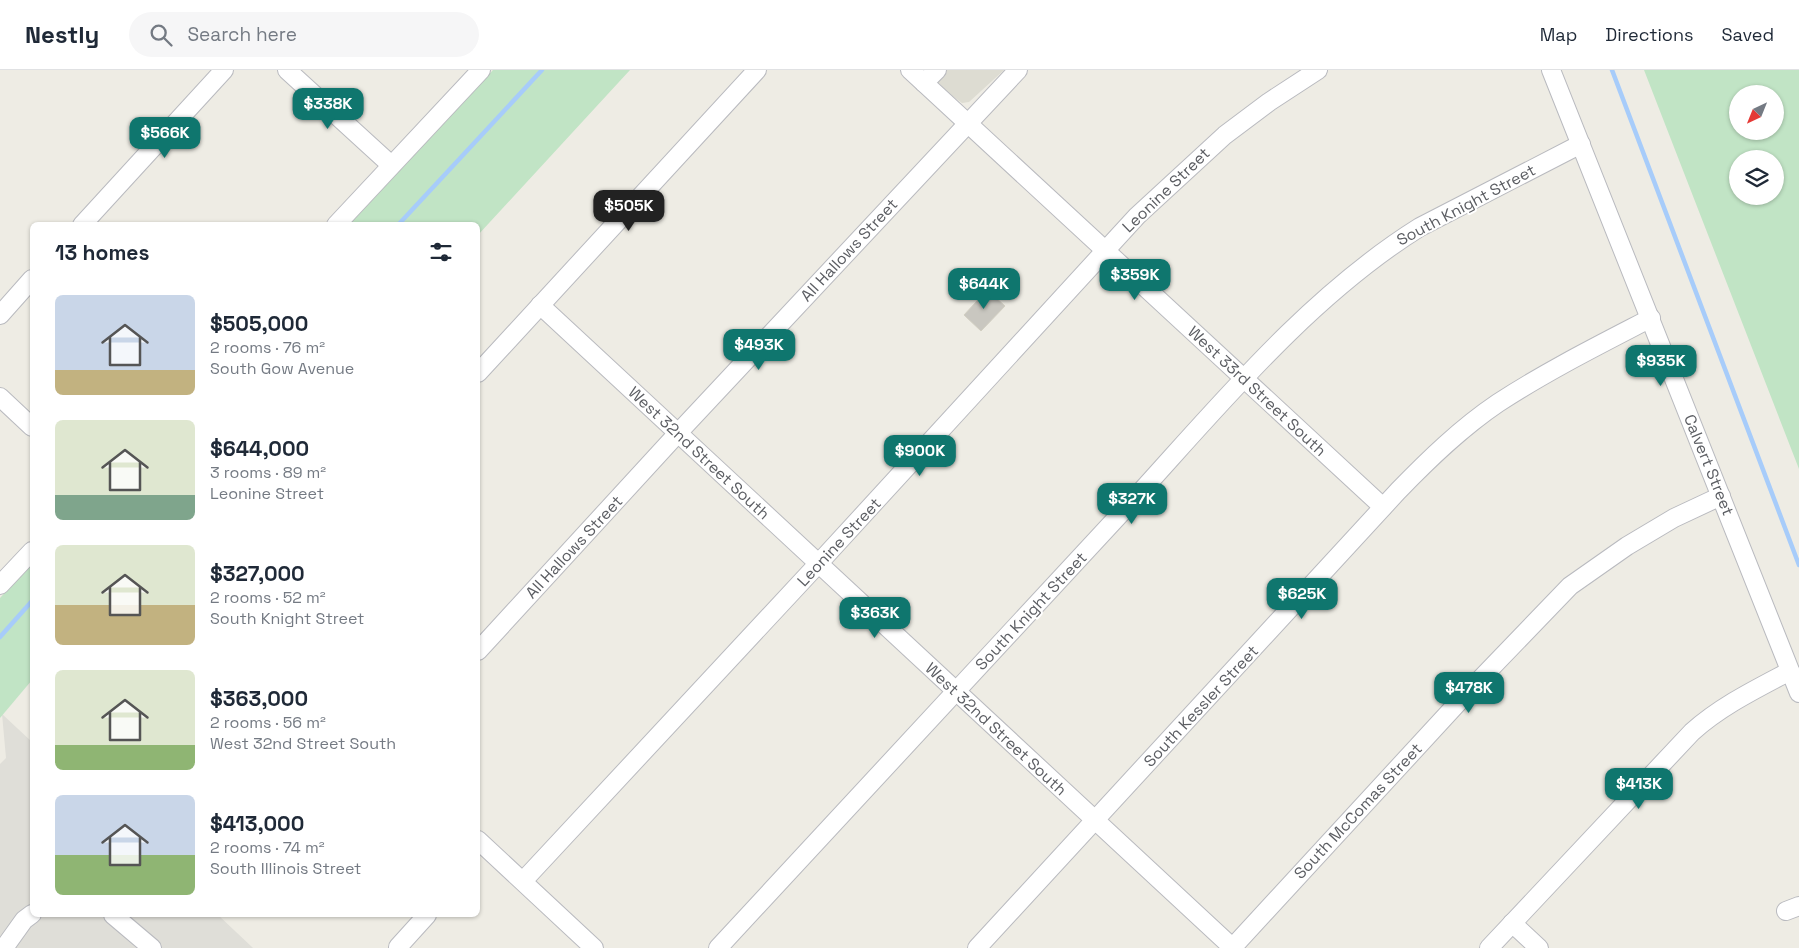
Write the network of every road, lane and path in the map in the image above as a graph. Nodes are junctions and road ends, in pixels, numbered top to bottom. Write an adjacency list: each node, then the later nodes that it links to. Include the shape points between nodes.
1 (224, 70): 14 (street)
2 (288, 70): 13 (street)
3 (481, 70): 13 (street)
4 (758, 70): 18 (street)
5 (910, 70): 10 (street, West 33rd Street South)
6 (937, 70): 10 (street)
7 (1018, 70): 11 (street, All Hallows Street)
8 (1318, 70): 16 (street, Leonine Street, via 1225,135)
9 (1551, 70): 12 (street, Calvert Street)
10 (924, 84): 11 (street, West 33rd Street South)
11 (967, 123): 16 (street, West 33rd Street South); 25 (street, All Hallows Street)
12 (1581, 144): 20 (street, Calvert Street); 22 (street, South Knight Street, via 1437,217 1395,242 1326,296)
13 (391, 166): 15 (street)
14 (85, 222)
15 (339, 222)
16 (1105, 250): 22 (street, West 33rd Street South); 29 (street, Leonine Street)
17 (30, 281): 19 (street)
18 (540, 305): 21 (street); 25 (street, West 32nd Street South)
19 (0, 315)
20 (1651, 318): 26 (street, Calvert Street); 27 (street, South Kessler Street, via 1562,364 1497,404 1439,450)
21 (480, 371)
22 (1244, 379): 27 (street, West 33rd Street South); 33 (street, South Knight Street)
23 (0, 397): 24 (street)
24 (30, 425)
25 (678, 433): 29 (street, West 32nd Street South); 31 (street, All Hallows Street)
26 (1721, 496): 32 (street, Calvert Street); 48 (street, South McComas Street, via 1674,518 1627,546 1570,586 1459,701)
27 (1383, 508): 35 (street, South Kessler Street)
28 (30, 553): 30 (street)
29 (818, 564): 33 (street, West 32nd Street South); 37 (street, Leonine Street)
30 (0, 585)
31 (480, 649)
32 (1790, 671): 34 (street, Calvert Street); 41 (street, via 1704,720)
33 (956, 692): 35 (street, West 32nd Street South); 46 (street, South Knight Street)
34 (1799, 692)
35 (1095, 821): 47 (street, South Kessler Street); 48 (street, West 32nd Street South)
36 (481, 849): 37 (street)
37 (523, 881): 45 (street)
38 (30, 916): 43 (street)
39 (115, 917): 44 (street)
40 (425, 917): 42 (street)
41 (1512, 923): 49 (street); 50 (street)
42 (398, 947)
43 (4, 948)
44 (152, 948)
45 (594, 948)
46 (718, 948)
47 (977, 948)
48 (1232, 948)
49 (1489, 948)
50 (1539, 948)

